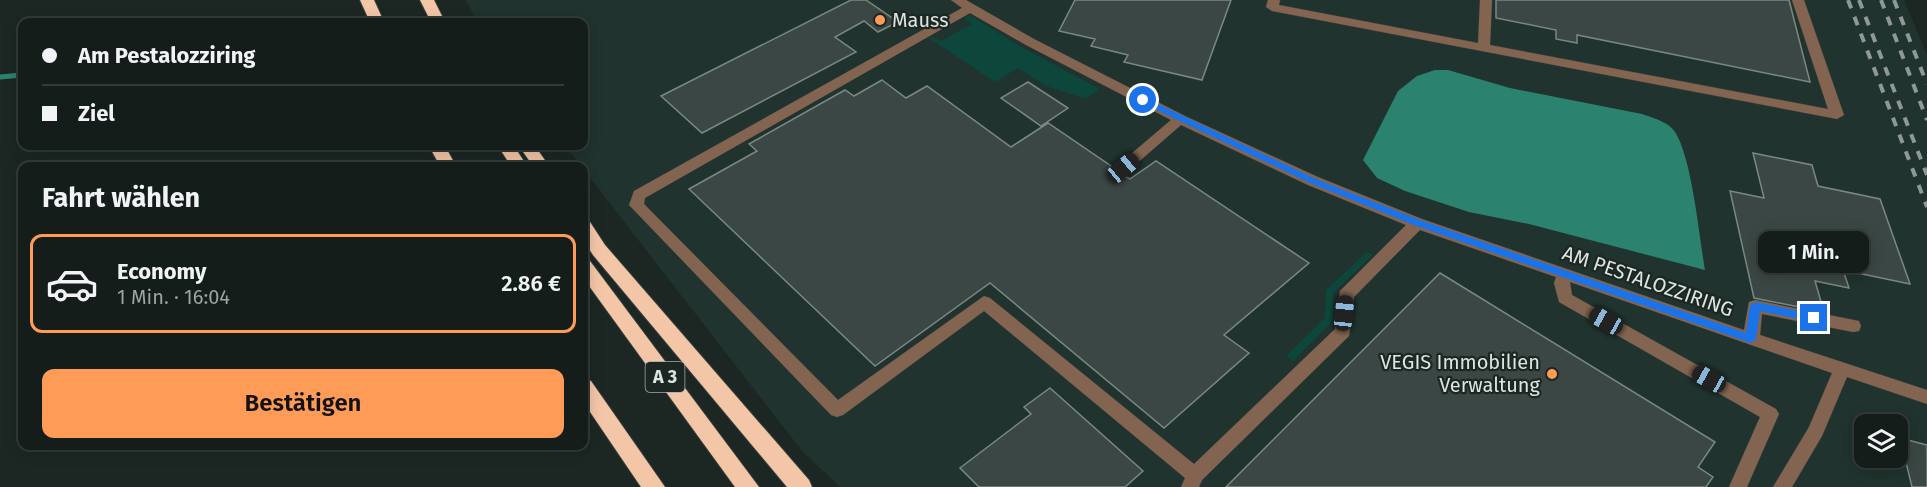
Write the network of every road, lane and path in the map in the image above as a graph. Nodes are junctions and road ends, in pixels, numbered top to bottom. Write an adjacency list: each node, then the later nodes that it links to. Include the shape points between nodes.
1 (367, 0): 8 (highway)
2 (426, 0): 9 (highway)
3 (957, 0): 7 (street, AM PESTALOZZIRING)
4 (1274, 0): 10 (street, via 1272,8)
5 (1486, 0): 10 (street)
6 (1798, 0): 10 (street, via 1837,115)
7 (970, 8): 11 (street, AM PESTALOZZIRING); 23 (street, via 639,195 636,205 837,410 984,302)
8 (375, 18)
9 (436, 18)
10 (1484, 48)
11 (1180, 119): 12 (street); 13 (street, AM PESTALOZZIRING, via 1313,181)
12 (1123, 168)
13 (1417, 223): 16 (street, AM PESTALOZZIRING); 23 (street, via 1346,295 1343,331)
14 (588, 233): 27 (highway)
15 (588, 271): 26 (highway, A 3)
16 (1565, 274): 18 (street, AM PESTALOZZIRING); 28 (street, via 1565,298 1770,414)
17 (1853, 326): 18 (street, via 1755,306)
18 (1751, 339): 19 (street, AM PESTALOZZIRING)
19 (1842, 369): 21 (street, AM PESTALOZZIRING); 29 (street, via 1815,432)
20 (588, 393): 22 (highway)
21 (1927, 397)
22 (633, 460): 24 (highway); 25 (highway)
23 (1192, 481)
24 (643, 487)
25 (654, 487)
26 (748, 487)
27 (801, 487)
28 (1738, 487)
29 (1782, 487)

